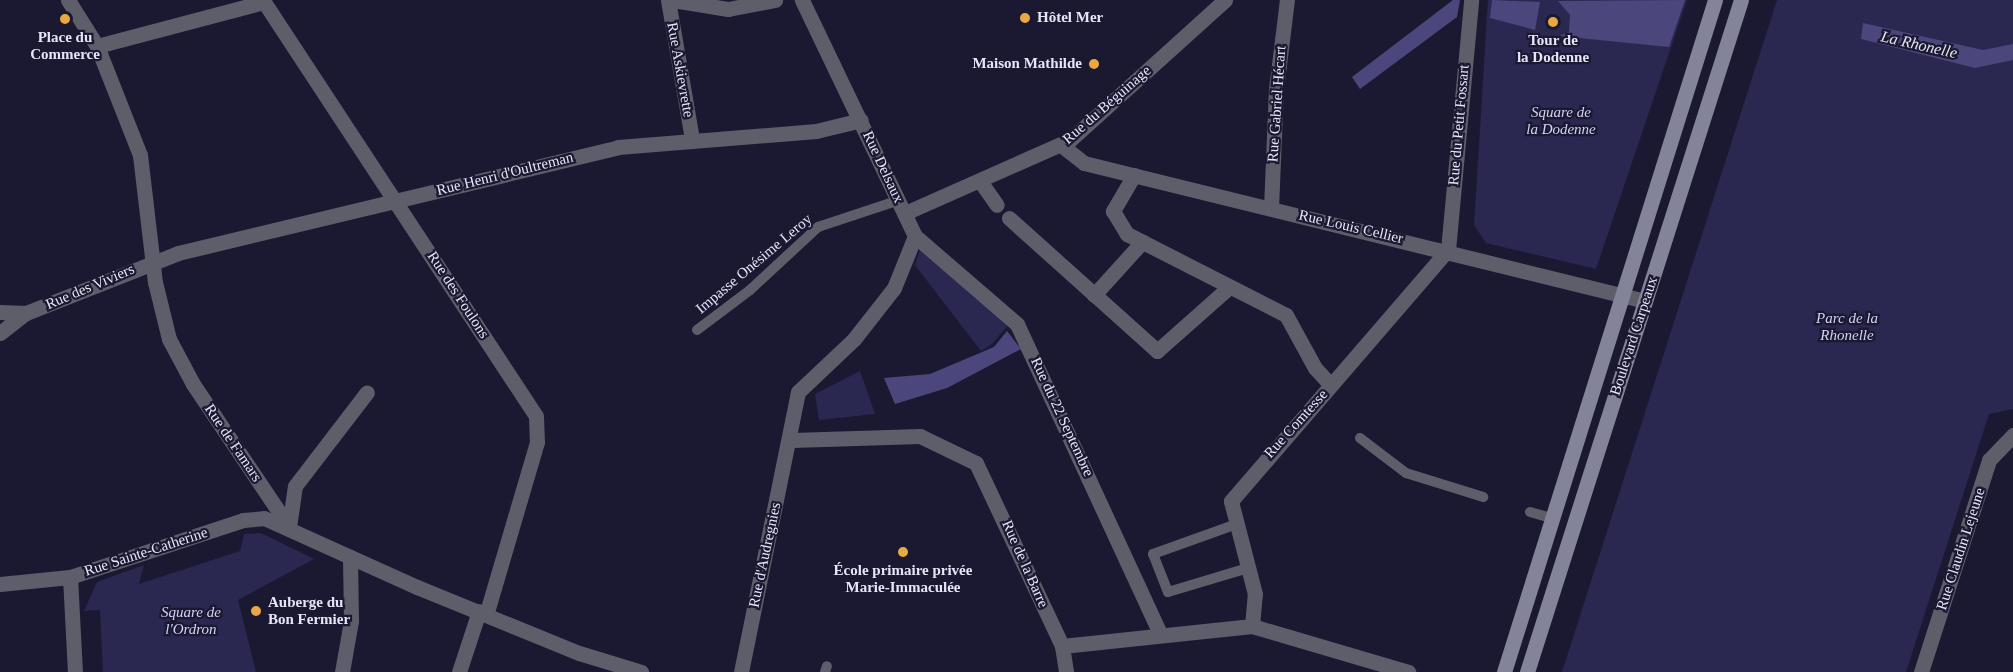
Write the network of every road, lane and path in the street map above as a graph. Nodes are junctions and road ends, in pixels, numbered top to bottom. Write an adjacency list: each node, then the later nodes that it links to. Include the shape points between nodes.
1 (68, 0): 12 (street, Rue de Famars)
2 (668, 0): 14 (street, Rue Askievrette)
3 (673, 0): 4 (street, via 728,9)
4 (775, 0)
5 (802, 0): 13 (street, Rue Delsaux)
6 (1225, 0): 15 (street, Rue du Béguinage)
7 (1287, 0): 21 (street, Rue Gabriel Hécart, via 1276,89)
8 (1471, 0): 25 (street, Rue du Petit Fossart)
9 (1715, 0): 28 (main road, Boulevard Carpeaux)
10 (1741, 0): 30 (main road, Boulevard Carpeaux)
11 (265, 1): 12 (street); 18 (street, Rue des Foulons)
12 (97, 46): 26 (street, Rue de Famars, via 144,169)
13 (861, 120): 14 (street, Rue Henri d'Oultreman, via 806,132); 20 (street, Rue Delsaux)
14 (692, 139): 18 (street, Rue Henri d'Oultreman, via 602,150)
15 (1061, 145): 16 (street, Rue Louis Cellier, via 1084,164); 17 (street, Rue du Béguinage)
16 (1134, 175): 21 (street, Rue Louis Cellier); 24 (street, via 1113,211 1127,234)
17 (981, 181): 19 (street); 20 (street, Rue du Béguinage)
18 (395, 201): 26 (street, Rue Henri d'Oultreman); 49 (street, Rue des Foulons, via 530,404 538,426)
19 (998, 205)
20 (902, 206): 23 (street, Rue Delsaux); 33 (lane, Impasse Onésime Leroy, via 818,227 750,290)
21 (1270, 208): 25 (street, Rue Louis Cellier)
22 (1009, 218): 29 (street)
23 (915, 236): 39 (street, Rue d'Audregnies, via 902,275 861,330 801,387); 51 (street, Rue du 22 Septembre, via 1017,324)
24 (1142, 243): 27 (street); 29 (street)
25 (1448, 250): 28 (street, Rue Louis Cellier); 35 (street, Rue Comtesse)
26 (153, 261): 32 (street, Rue des Viviers); 44 (street, Rue de Famars, via 160,311 175,351)
27 (1227, 289): 29 (street, via 1157,351); 35 (street, via 1286,315 1315,368)
28 (1621, 294): 30 (street, Rue Louis Cellier); 42 (main road, Boulevard Carpeaux)
29 (1094, 295)
30 (1645, 300): 62 (main road, Boulevard Carpeaux)
31 (0, 312): 32 (street, Rue des Viviers)
32 (26, 313): 34 (street, Rue des Viviers)
33 (697, 330)
34 (0, 333)
35 (1331, 385): 43 (street, Rue Comtesse, via 1233,496)
36 (367, 392): 44 (street, via 295,486)
37 (2013, 435): 63 (street, Rue Claudin Lejeune, via 1989,459)
38 (1360, 438): 40 (lane, via 1406,473)
39 (792, 440): 52 (street, Rue de la Barre, via 912,435 972,460 983,473); 58 (street, Rue d'Audregnies)
40 (1483, 497)
41 (1530, 512): 42 (lane)
42 (1554, 519): 61 (main road, Boulevard Carpeaux)
43 (1234, 525): 46 (street, Rue Comtesse); 46 (lane, via 1154,554 1168,592)
44 (290, 527): 45 (street); 47 (street, Rue Sainte-Catherine, via 264,518 243,520)
45 (350, 557): 49 (street); 55 (street, via 351,621)
46 (1248, 568): 50 (street, Rue Comtesse, via 1255,594)
47 (70, 578): 48 (street, Rue Sainte-Catherine); 54 (street)
48 (0, 584)
49 (482, 613): 53 (street); 56 (street, Rue des Foulons)
50 (1252, 626): 51 (street); 60 (street)
51 (1160, 633): 52 (street)
52 (1062, 646): 59 (street, Rue de la Barre)
53 (613, 667): 57 (street)
54 (75, 672)
55 (342, 672)
56 (459, 672)
57 (641, 672)
58 (741, 672)
59 (1066, 672)
60 (1408, 672)
61 (1504, 672)
62 (1527, 672)
63 (1921, 672)

